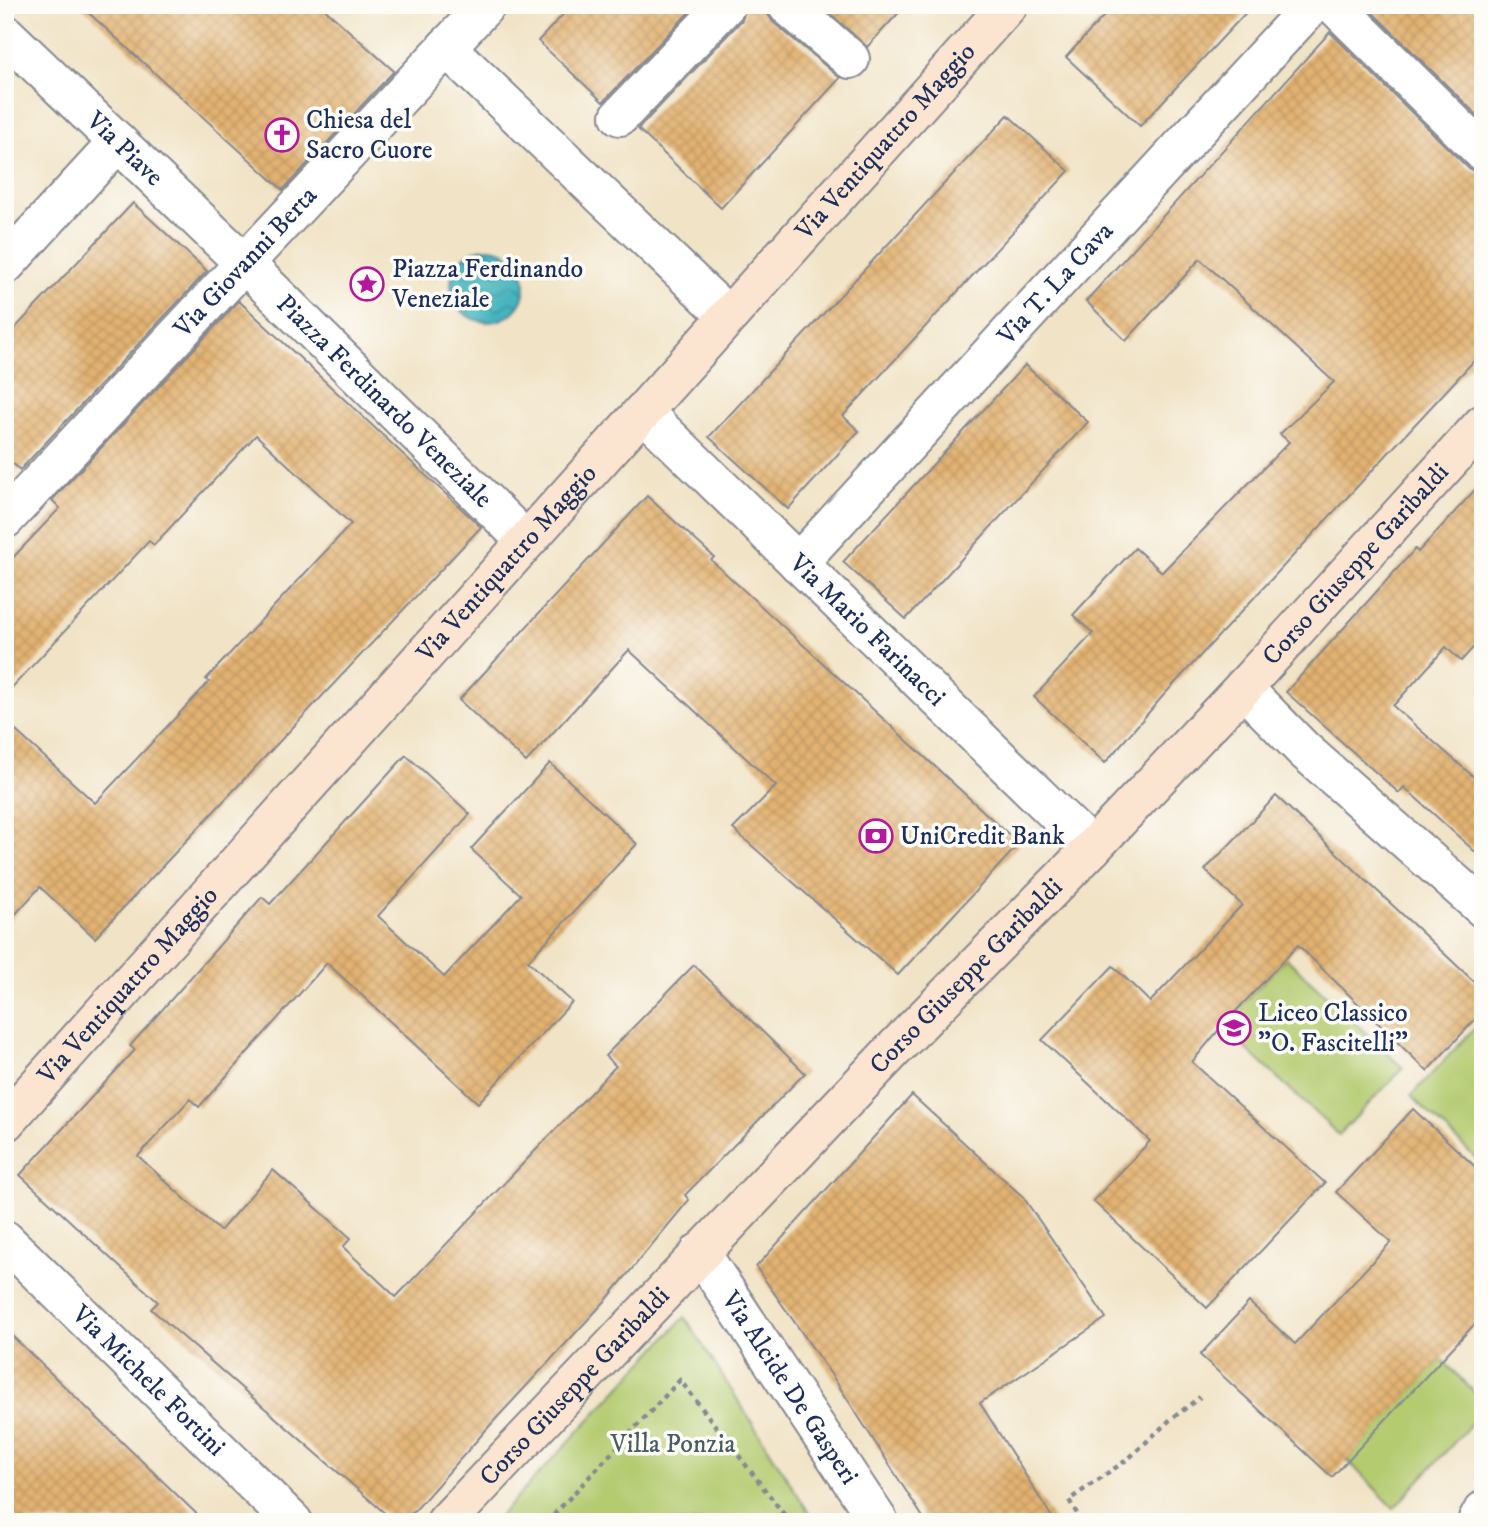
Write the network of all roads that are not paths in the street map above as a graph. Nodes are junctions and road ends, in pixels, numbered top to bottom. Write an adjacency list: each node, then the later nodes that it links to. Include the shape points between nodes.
1 (486, 5): 8 (street, Via Giovanni Berta)
2 (726, 5): 10 (street)
3 (786, 5): 9 (street)
4 (1007, 5): 15 (main road, Via Ventiquattro Maggio)
5 (1312, 5): 20 (street, Via T. La Cava)
6 (1334, 5): 12 (street)
7 (5, 34): 11 (street, Via Piave)
8 (446, 47): 13 (street, Via Giovanni Berta); 15 (street)
9 (850, 59)
10 (620, 116)
11 (118, 142): 13 (street, Via Piave); 14 (street)
12 (1483, 152)
13 (244, 263): 18 (street, Via Giovanni Berta); 19 (street, Piazza Ferdinardo Veneziale)
14 (5, 265)
15 (728, 316): 16 (main road, Via Ventiquattro Maggio)
16 (643, 412): 19 (main road, Via Ventiquattro Maggio); 20 (street, Via Mario Farinacci)
17 (1483, 424): 21 (main road, Corso Giuseppe Garibaldi)
18 (11, 502)
19 (526, 541): 24 (main road, Via Ventiquattro Maggio)
20 (798, 563): 22 (street, Via Mario Farinacci)
21 (1242, 688): 22 (main road, Corso Giuseppe Garibaldi); 23 (street, via 1304,750)
22 (1092, 848): 26 (main road, Corso Giuseppe Garibaldi)
23 (1483, 908)
24 (5, 1122)
25 (5, 1240): 28 (street, Via Michele Fortini)
26 (700, 1252): 29 (main road, Corso Giuseppe Garibaldi); 30 (street, Via Alcide De Gasperi)
27 (1483, 1511): 31 (street)
28 (293, 1522)
29 (446, 1522)
30 (879, 1522)
31 (1477, 1522)

